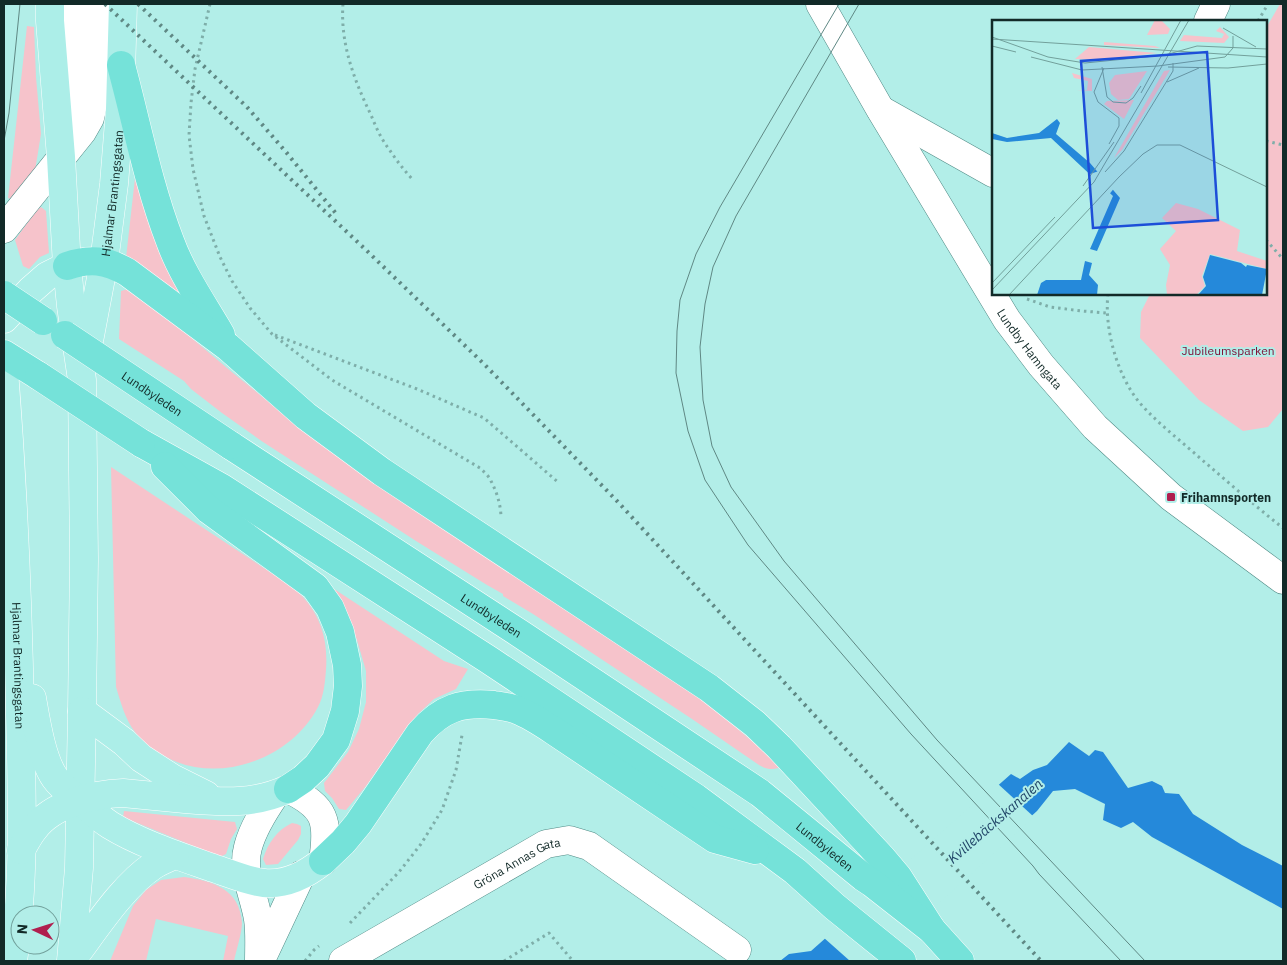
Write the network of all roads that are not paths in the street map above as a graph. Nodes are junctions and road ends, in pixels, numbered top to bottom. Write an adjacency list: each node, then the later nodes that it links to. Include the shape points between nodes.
1 (50, 4): 10 (main road, Hjalmar Brantingsgatan)
2 (74, 4): 10 (street, via 76,90 73,115)
3 (100, 4): 10 (street, via 95,96 90,118)
4 (123, 4): 8 (main road, Hjalmar Brantingsgatan)
5 (820, 4): 9 (street, Lundby Hamngata)
6 (1216, 4): 7 (street)
7 (1208, 20)
8 (121, 65): 13 (main road, Hjalmar Brantingsgatan, via 114,184); 17 (highway, via 146,166 170,243)
9 (880, 109): 11 (street); 22 (street, Lundby Hamngata, via 1002,312 1041,365 1095,427 1171,497)
10 (61, 157): 12 (street); 14 (main road, Hjalmar Brantingsgatan)
11 (992, 172)
12 (4, 229)
13 (104, 262): 14 (highway, via 79,262); 17 (highway, via 141,281); 20 (main road, Hjalmar Brantingsgatan)
14 (68, 266): 16 (main road, via 46,276); 20 (main road, Hjalmar Brantingsgatan)
15 (4, 295): 33 (highway, Lundbyleden, bridge, via 760,793)
16 (4, 319)
17 (228, 347): 33 (highway, via 306,416 382,472 735,707 779,747 882,858)
18 (4, 354): 21 (highway, bridge, via 141,443)
19 (4, 370): 23 (main road, Hjalmar Brantingsgatan)
20 (82, 380): 24 (main road, Hjalmar Brantingsgatan)
21 (216, 499): 25 (highway, via 314,587 330,608 340,632 348,686 336,740 318,766); 29 (highway, via 489,660 688,793)
22 (1283, 580)
23 (18, 632): 26 (main road, via 46,759 54,777); 28 (main road, Hjalmar Brantingsgatan)
24 (82, 711): 26 (main road, Hjalmar Brantingsgatan); 27 (main road, via 141,758)
25 (281, 792): 27 (main road, via 254,800); 31 (street, via 301,796 314,805 324,820 326,840); 32 (street, via 262,815 247,847)
26 (80, 801): 27 (main road, via 106,793 123,793); 28 (main road, via 46,816 34,828); 30 (main road, via 110,824); 38 (main road, Hjalmar Brantingsgatan, via 79,868)
27 (219, 802)
28 (22, 850): 37 (main road, Hjalmar Brantingsgatan)
29 (769, 853): 31 (highway, via 714,839 533,718 515,709 486,705 459,706 433,719 358,824 343,842); 40 (highway)
30 (175, 854): 32 (main road); 38 (main road, via 154,865 122,894)
31 (312, 868): 32 (main road, via 291,880 278,883); 39 (street)
32 (247, 880): 39 (street, via 258,919)
33 (932, 930): 36 (highway, Lundbyleden)
34 (737, 950): 35 (street, Gröna Annas Gata, via 589,846 569,840 546,844)
35 (334, 951)
36 (955, 957)
37 (13, 961)
38 (71, 961)
39 (260, 961)
40 (902, 961)

